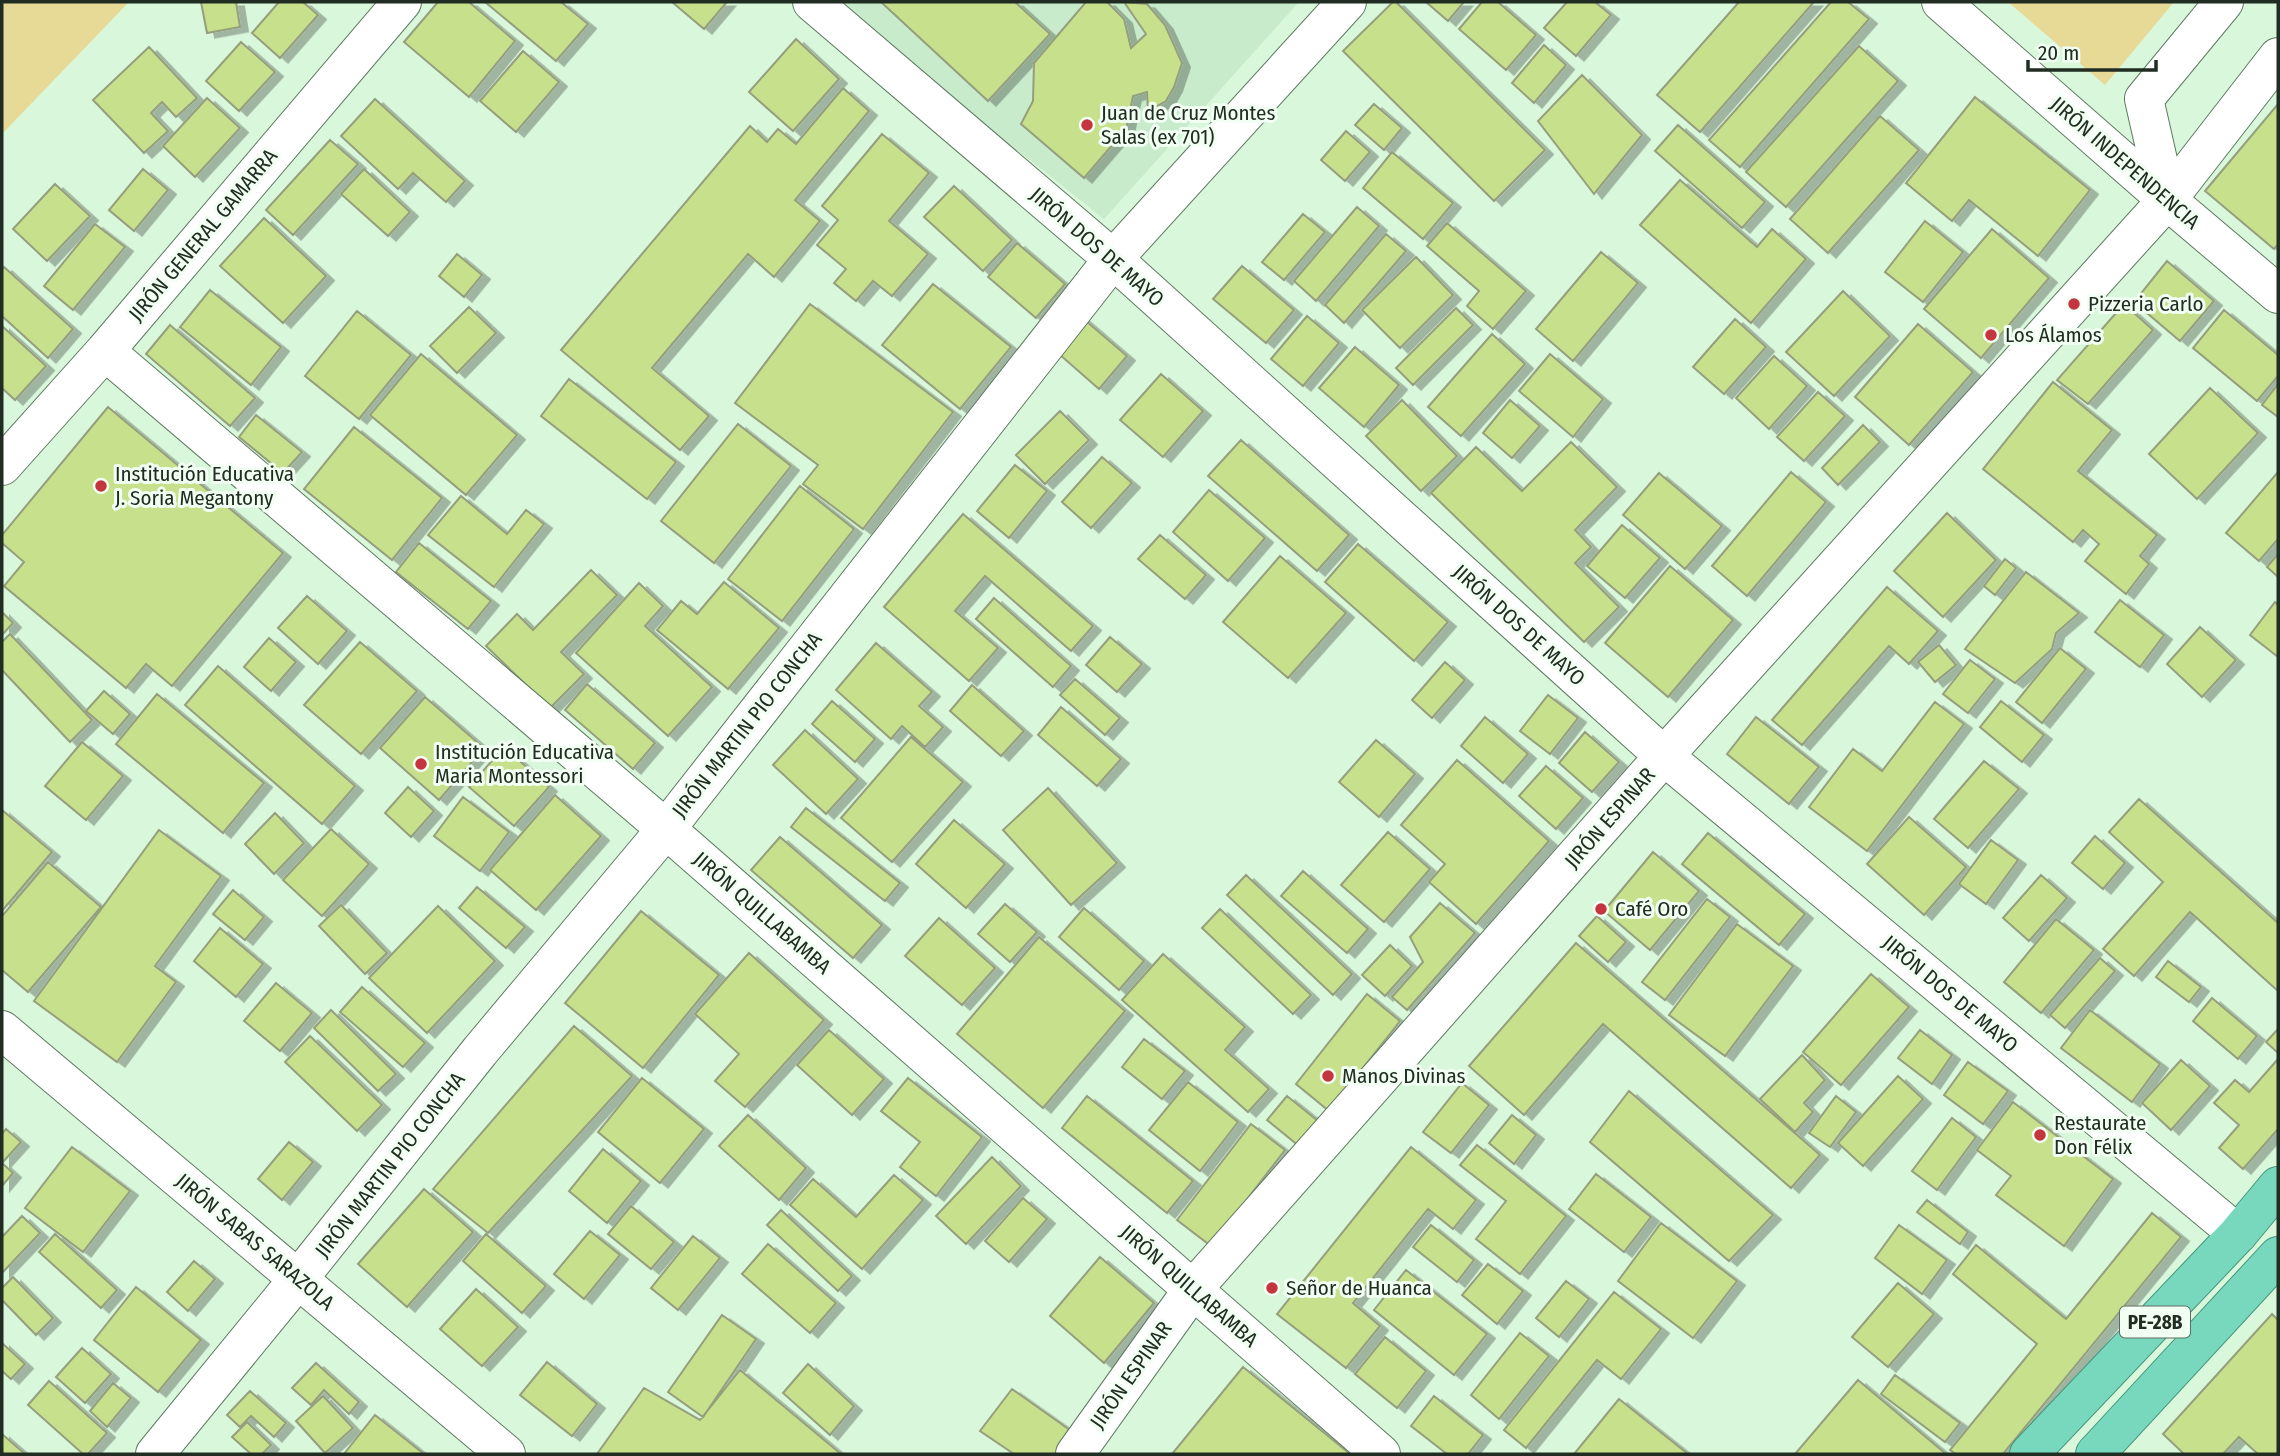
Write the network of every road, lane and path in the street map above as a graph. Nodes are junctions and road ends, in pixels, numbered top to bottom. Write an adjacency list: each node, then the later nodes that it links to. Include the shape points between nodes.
1 (402, 2): 10 (street, JIRÓN GENERAL GAMARRA)
2 (813, 2): 8 (street, JIRÓN DOS DE MAYO)
3 (1347, 2): 8 (street, JIRÓN MARTIN PIO CONCHA)
4 (1941, 2): 7 (street, JIRÓN INDEPENDENCIA)
5 (2224, 2): 7 (street, via 2144,99)
6 (2278, 57): 7 (street, JIRÓN ESPINAR)
7 (2167, 200): 9 (street, JIRÓN INDEPENDENCIA); 12 (street, JIRÓN ESPINAR)
8 (1113, 259): 12 (street, JIRÓN DOS DE MAYO); 13 (street, JIRÓN MARTIN PIO CONCHA)
9 (2278, 294)
10 (105, 351): 11 (street, JIRÓN GENERAL GAMARRA); 13 (street, JIRÓN QUILLABAMBA)
11 (2, 466)
12 (1664, 756): 16 (street, JIRÓN DOS DE MAYO); 19 (street, JIRÓN ESPINAR)
13 (666, 829): 18 (street, JIRÓN MARTIN PIO CONCHA, via 480,1051); 19 (street, JIRÓN QUILLABAMBA)
14 (2, 1030): 18 (street, JIRÓN SABAS SARAZOLA)
15 (2278, 1186): 16 (highway, PE-28B)
16 (2238, 1234): 24 (highway, PE-28B)
17 (2278, 1256): 25 (highway, PE-28B)
18 (299, 1278): 20 (street, JIRÓN MARTIN PIO CONCHA); 21 (street, JIRÓN SABAS SARAZOLA)
19 (1193, 1289): 22 (street, JIRÓN ESPINAR); 23 (street, JIRÓN QUILLABAMBA)
20 (155, 1454)
21 (506, 1454)
22 (1075, 1454)
23 (1381, 1454)
24 (2029, 1454)
25 (2095, 1454)

